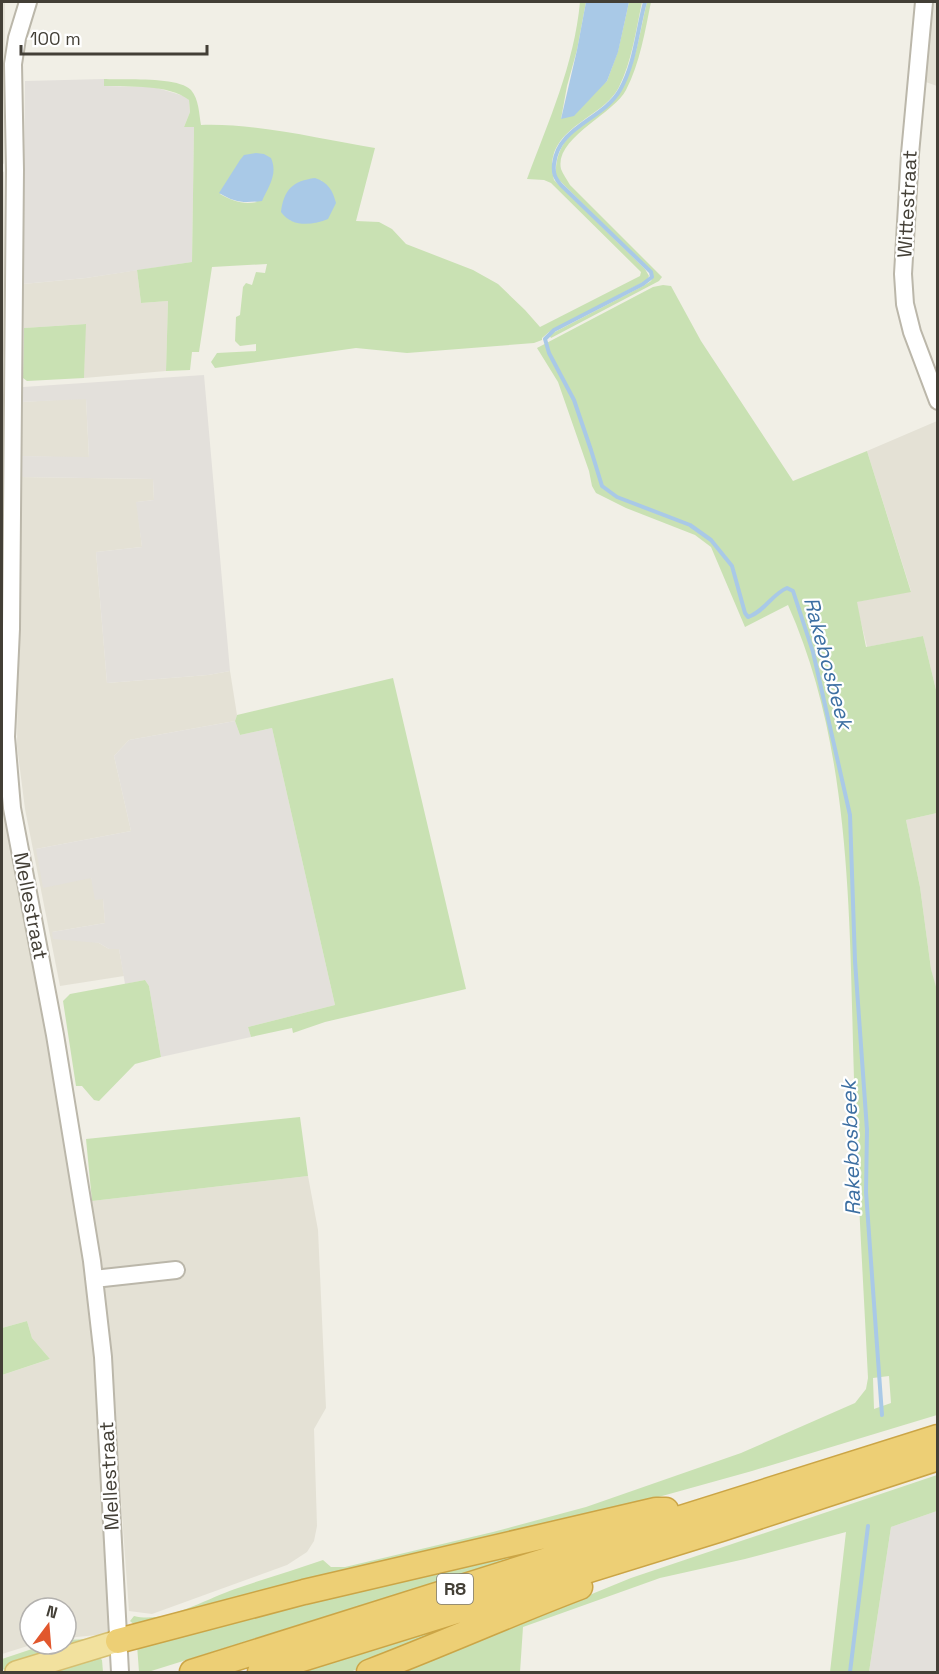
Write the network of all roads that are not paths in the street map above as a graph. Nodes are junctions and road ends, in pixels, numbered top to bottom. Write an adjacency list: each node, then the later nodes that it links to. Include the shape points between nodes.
1 (28, 2): 3 (street, Mellestraat, via 13,64)
2 (924, 2): 5 (street, Wittestraat, via 903,274 912,332)
3 (8, 168): 4 (street, Mellestraat)
4 (7, 380): 7 (street, Mellestraat, via 10,630 6,737 12,808 55,1035)
5 (938, 401)
6 (176, 1270): 7 (street)
7 (94, 1279): 11 (street, Mellestraat, via 103,1357)
8 (938, 1437): 10 (highway, R8)
9 (938, 1458): 10 (highway, R8)
10 (720, 1518): 11 (highway, R8, via 656,1510 304,1592); 14 (highway, R8); 15 (highway, R8); 16 (highway, R8, via 681,1550)
11 (118, 1641): 12 (main road); 13 (street, Mellestraat)
12 (16, 1672)
13 (120, 1672)
14 (192, 1672)
15 (260, 1672)
16 (369, 1672)

